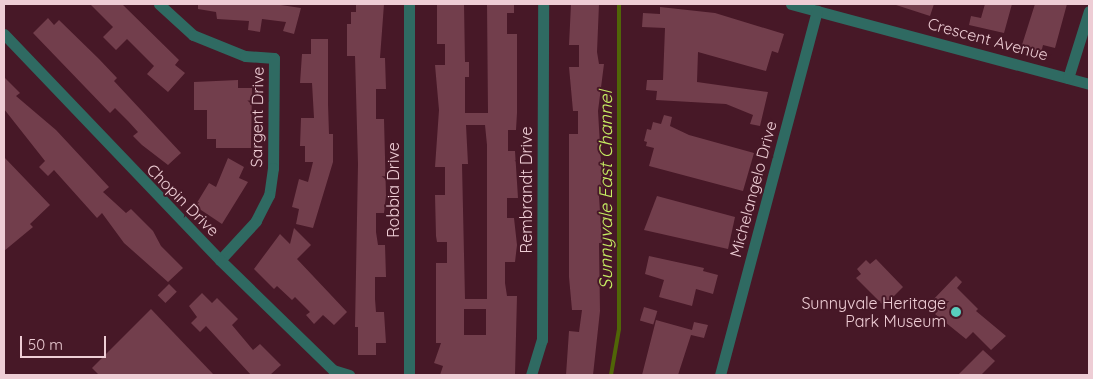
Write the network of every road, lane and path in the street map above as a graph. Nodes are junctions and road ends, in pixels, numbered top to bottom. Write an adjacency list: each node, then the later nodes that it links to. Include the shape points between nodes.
1 (159, 4): 10 (street, Sargent Drive, via 193,35 245,56 274,58 273,168 269,195 256,221)
2 (409, 4): 12 (street, Robbia Drive)
3 (543, 4): 13 (street, Rembrandt Drive, via 542,340)
4 (792, 4): 5 (street, Crescent Avenue)
5 (817, 11): 8 (street, Crescent Avenue); 14 (street, Michelangelo Drive)
6 (1089, 12): 8 (street)
7 (4, 34): 10 (street, Chopin Drive)
8 (1068, 78): 9 (street, Crescent Avenue)
9 (1089, 84)
10 (220, 260): 11 (street, Chopin Drive, via 333,370)
11 (349, 375)
12 (409, 375)
13 (531, 375)
14 (720, 375)

